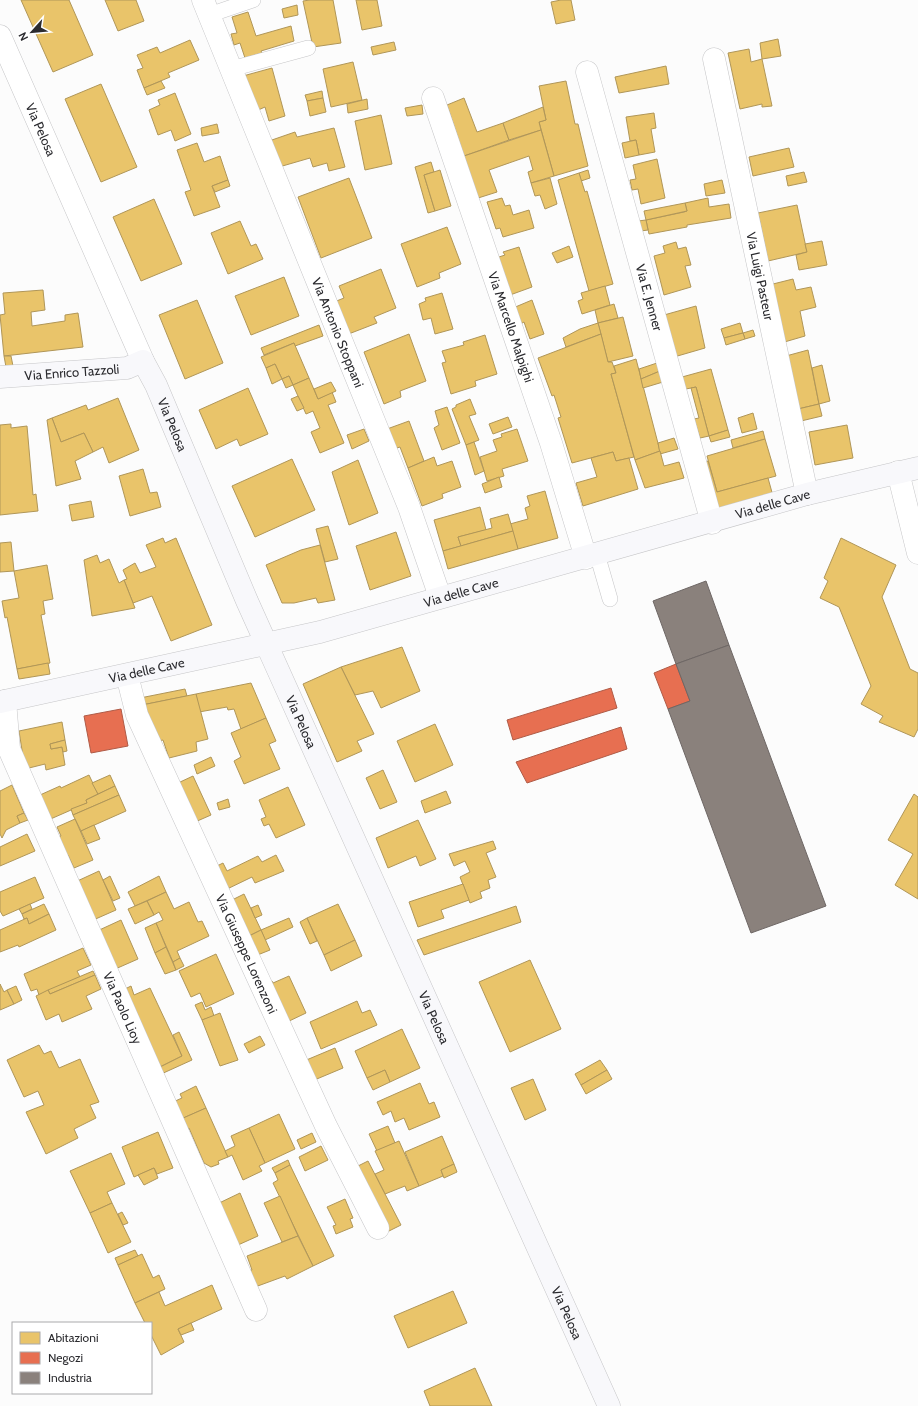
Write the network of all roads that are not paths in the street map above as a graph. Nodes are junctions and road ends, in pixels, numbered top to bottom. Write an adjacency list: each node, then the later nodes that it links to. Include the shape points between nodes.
1 (253, 0): 2 (lane, Via Antonio Stoppani)
2 (206, 7): 6 (street, Via Antonio Stoppani)
3 (0, 36): 9 (street, Via Pelosa)
4 (308, 48): 6 (lane)
5 (714, 59): 12 (street, Via Luigi Pasteur)
6 (231, 69): 16 (street, Via Antonio Stoppani, via 409,507)
7 (587, 72): 13 (street, Via E. Jenner)
8 (433, 98): 15 (street, Via Marcello Malpighi)
9 (143, 361): 10 (street, Via Enrico Tazzoli, via 127,368); 18 (street, Via Pelosa, via 156,385)
10 (0, 377)
11 (908, 470): 12 (street, Via delle Cave); 14 (street)
12 (807, 494): 13 (street, Via delle Cave)
13 (712, 523): 15 (street, Via delle Cave)
14 (918, 553)
15 (591, 556): 16 (street, Via delle Cave); 17 (lane)
16 (440, 597): 18 (street, Via delle Cave)
17 (610, 599)
18 (268, 645): 19 (street, Via delle Cave); 23 (street, Via Pelosa)
19 (127, 675): 20 (street, Via delle Cave); 21 (street, Via Giuseppe Lorenzoni, via 137,715 326,1126)
20 (2, 702): 22 (street, Via Paolo Lioy, via 9,749)
21 (378, 1228)
22 (256, 1310)
23 (604, 1405)

